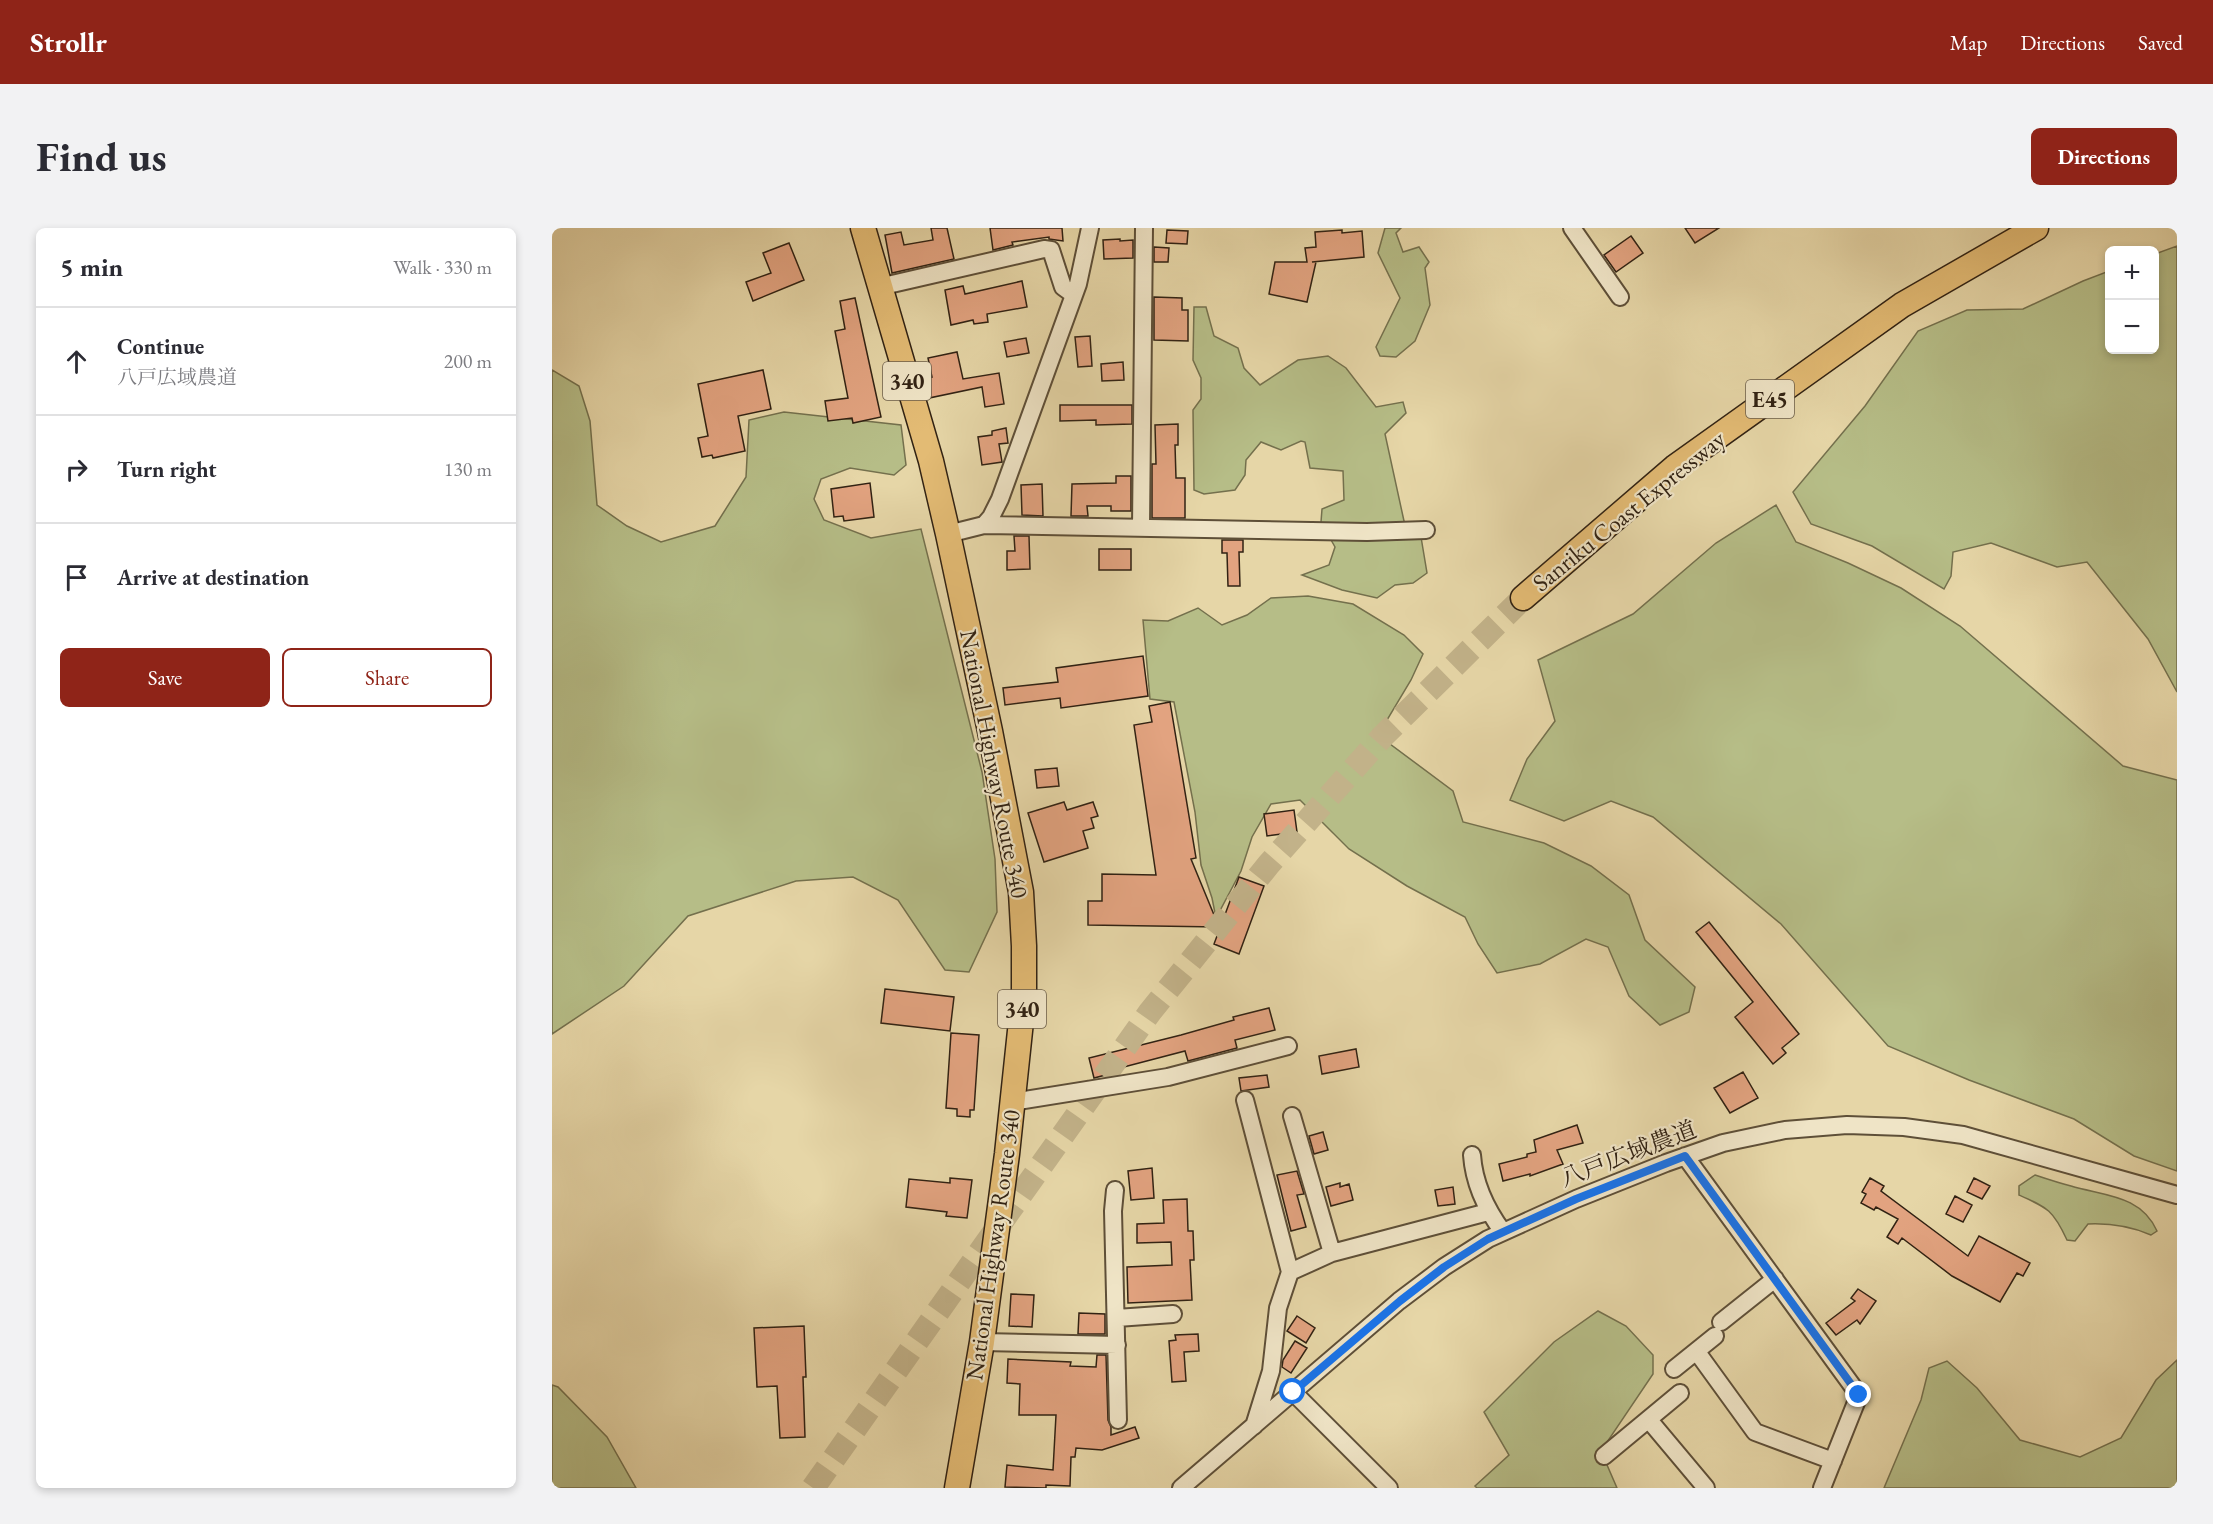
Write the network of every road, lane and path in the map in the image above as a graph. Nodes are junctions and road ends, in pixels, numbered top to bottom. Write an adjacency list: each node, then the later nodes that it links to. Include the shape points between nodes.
1 (1090, 228): 7 (street)
2 (1144, 228): 10 (street)
3 (1572, 228): 8 (street)
4 (2036, 228): 13 (highway, Sanriku Coast Expressway / E45, via 1902,305 1675,467)
5 (867, 229): 6 (highway, National Highway Route 340 / 340)
6 (879, 287): 7 (street, via 1044,249 1051,250 1063,287); 12 (highway, National Highway Route 340 / 340, via 931,461)
7 (1074, 296): 9 (street, via 1000,499)
8 (1620, 297)
9 (984, 525): 10 (street); 12 (street)
10 (1141, 527): 11 (street)
11 (1426, 530)
12 (948, 534): 16 (highway, National Highway Route 340 / 340, via 1021,892 1024,993)
13 (1523, 598)
14 (1288, 1046): 16 (street, via 1168,1077)
15 (1245, 1100): 25 (street)
16 (1012, 1102): 29 (highway, National Highway Route 340 / 340)
17 (1292, 1116): 24 (street)
18 (1472, 1155): 22 (street)
19 (1685, 1156): 21 (street, 八戸広域農道, via 1723,1143 1785,1130 1847,1125 1904,1127 1964,1135); 23 (street, 八戸広域農道); 26 (street)
20 (1115, 1190): 28 (street)
21 (2177, 1195)
22 (1488, 1212): 23 (street); 24 (street)
23 (1503, 1232): 33 (street, 八戸広域農道, via 1444,1267)
24 (1332, 1253): 25 (street)
25 (1290, 1272): 37 (street, via 1278,1308 1271,1371)
26 (1775, 1279): 31 (street); 39 (street, via 1859,1395)
27 (1173, 1314): 28 (street)
28 (1117, 1318): 30 (street)
29 (982, 1342): 30 (street); 40 (highway, National Highway Route 340 / 340)
30 (1117, 1345): 35 (street)
31 (1697, 1352): 32 (street); 39 (street, via 1755,1432)
32 (1674, 1369)
33 (1293, 1392): 37 (street, 八戸広域農道); 42 (street)
34 (1680, 1393): 36 (street)
35 (1118, 1419)
36 (1649, 1420): 38 (street); 43 (street)
37 (1254, 1426): 41 (street, 八戸広域農道)
38 (1604, 1456)
39 (1833, 1461): 44 (street)
40 (957, 1488)
41 (1181, 1488)
42 (1389, 1488)
43 (1706, 1488)
44 (1822, 1488)

